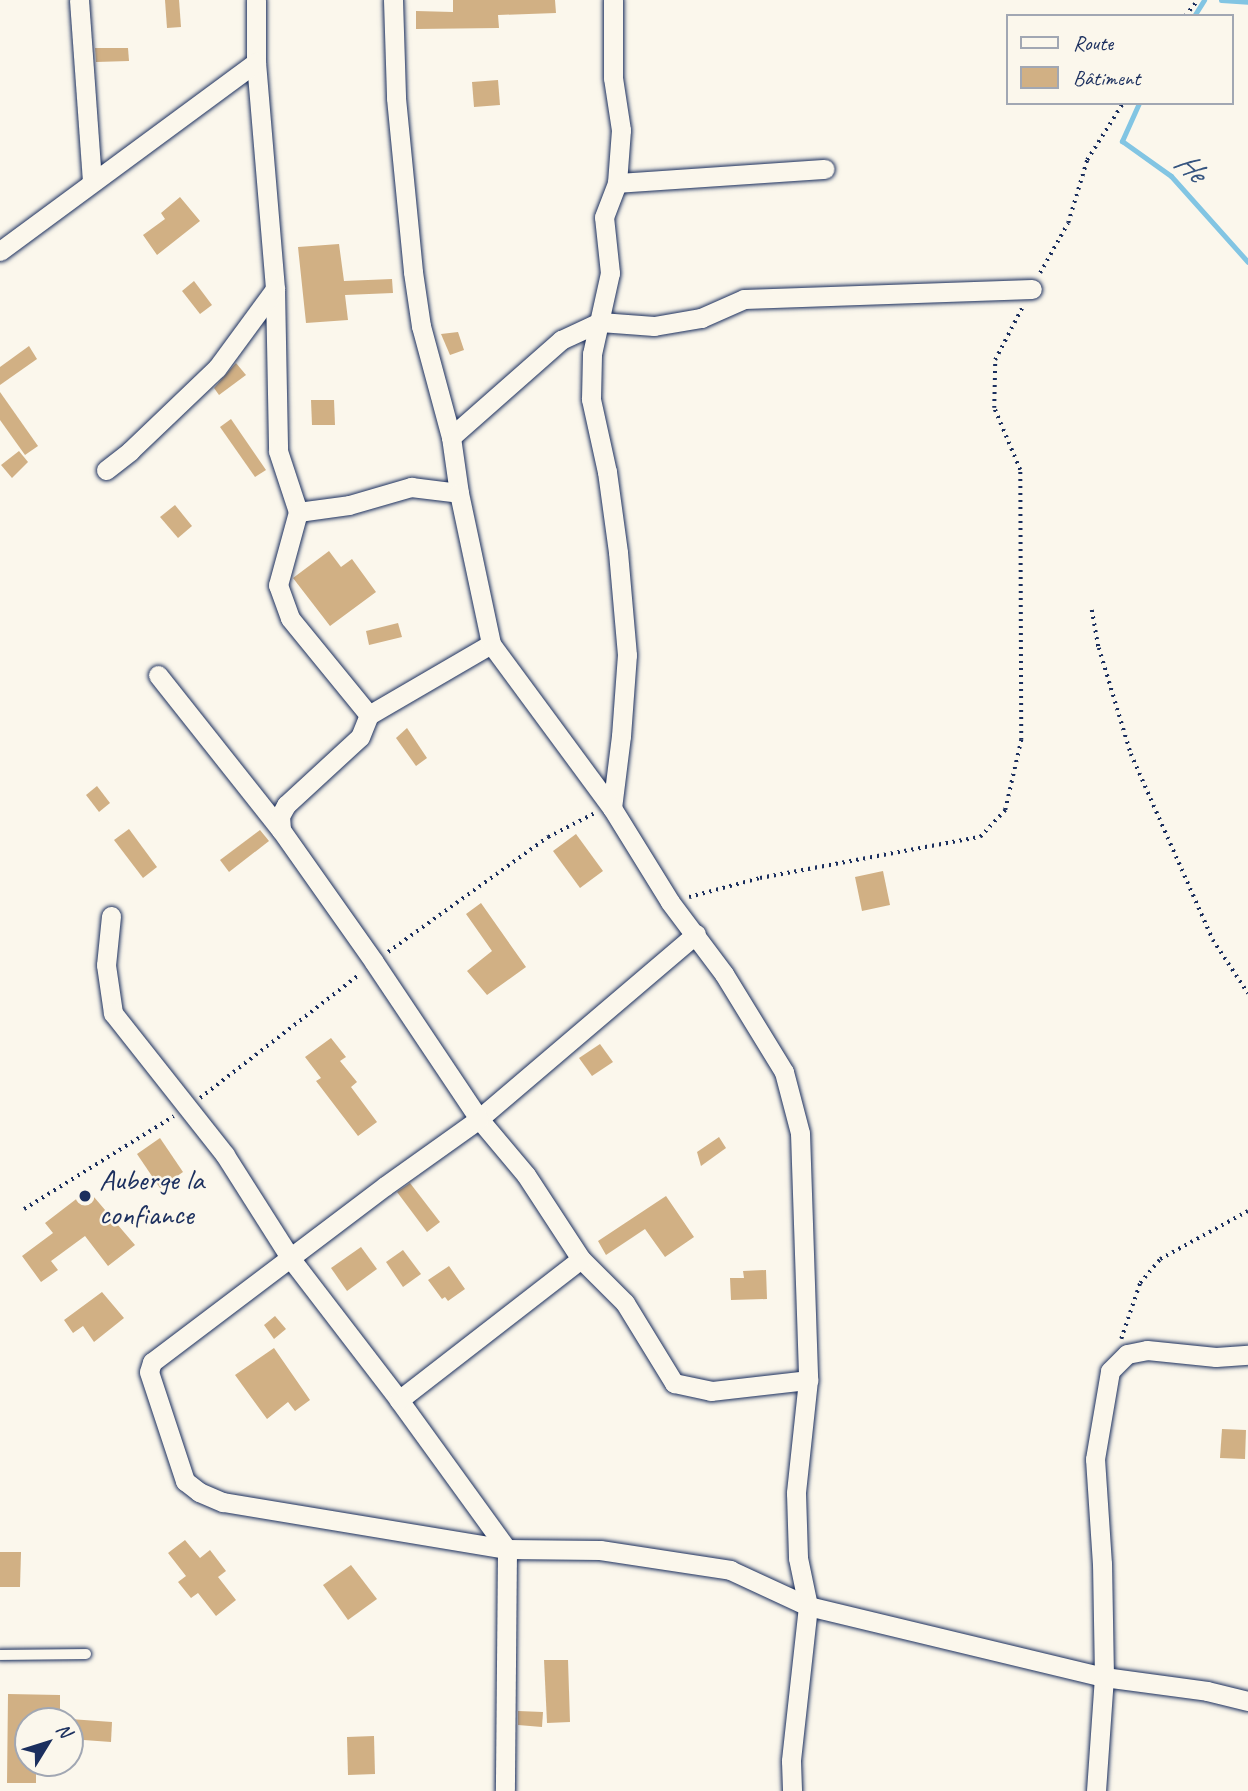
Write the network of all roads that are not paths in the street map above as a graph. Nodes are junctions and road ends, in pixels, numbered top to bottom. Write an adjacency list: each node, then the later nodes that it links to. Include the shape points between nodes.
1 (79, 0): 7 (street)
2 (256, 0): 5 (street)
3 (393, 0): 13 (street, via 396,98 413,272 421,326)
4 (612, 0): 8 (street, via 613,78 621,130)
5 (256, 62): 7 (street); 10 (street)
6 (825, 169): 8 (street)
7 (92, 182): 9 (street)
8 (618, 184): 12 (street, via 604,217 610,273)
9 (0, 251)
10 (275, 289): 14 (street, via 217,368); 16 (street, via 278,451)
11 (1032, 289): 12 (street, via 744,299 701,318 654,326)
12 (600, 322): 13 (street, via 561,340); 20 (street, via 592,354 590,399 607,472 627,655)
13 (451, 437): 15 (street)
14 (106, 470)
15 (459, 493): 16 (street, via 411,487 349,505); 17 (street)
16 (298, 512): 19 (street, via 278,585 290,618)
17 (491, 644): 19 (street); 20 (street)
18 (158, 675): 21 (street)
19 (369, 715): 21 (street, via 360,737 286,805)
20 (612, 808): 23 (street, via 670,902)
21 (281, 830): 24 (street)
22 (111, 916): 25 (street, via 106,965 113,1013 226,1155)
23 (696, 934): 24 (street); 28 (street, via 784,1072 800,1133)
24 (479, 1119): 25 (street); 26 (street, via 526,1175)
25 (290, 1259): 29 (street); 30 (street, via 152,1362 151,1382 185,1481 223,1502)
26 (581, 1259): 28 (street, via 625,1303 674,1383 711,1391); 29 (street)
27 (1248, 1355): 34 (street, via 1216,1357 1147,1350 1127,1354 1110,1371 1095,1459)
28 (807, 1380): 31 (street, via 796,1493 798,1558)
29 (399, 1399): 30 (street)
30 (506, 1549): 31 (street, via 600,1550 730,1570); 36 (street)
31 (808, 1606): 34 (street); 37 (street, via 791,1761)
32 (86, 1654): 33 (lane)
33 (0, 1656)
34 (1104, 1676): 35 (street); 38 (street)
35 (1248, 1701)
36 (505, 1791)
37 (792, 1791)
38 (1096, 1791)

